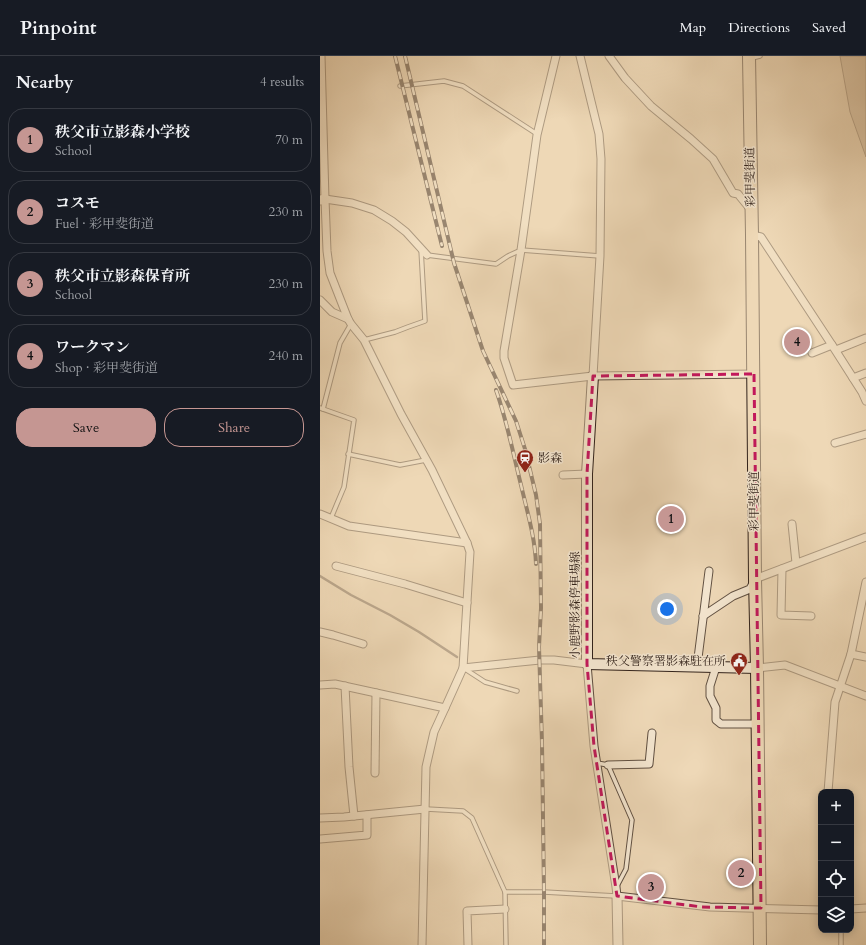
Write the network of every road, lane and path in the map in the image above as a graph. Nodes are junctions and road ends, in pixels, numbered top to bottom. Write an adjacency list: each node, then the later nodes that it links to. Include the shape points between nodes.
1 (322, 56): 8 (street)
2 (556, 56): 7 (street)
3 (580, 56): 14 (street, via 599,134)
4 (609, 56): 9 (street, via 651,106 713,159 733,193 738,194)
5 (753, 57): 9 (highway, 彩甲斐街道)
6 (400, 86): 7 (lane, via 444,81 463,86)
7 (538, 135): 12 (street)
8 (322, 200): 11 (street, via 352,203 374,210 406,232); 16 (street, via 330,273)
9 (751, 210): 10 (highway, 彩甲斐街道)
10 (752, 235): 19 (street, via 761,237); 22 (highway, 彩甲斐街道)
11 (421, 248): 13 (street); 18 (lane, via 425,321)
12 (521, 250): 13 (lane, via 496,264); 14 (lane); 23 (street, via 504,351 513,385)
13 (427, 255)
14 (600, 256): 23 (street)
15 (320, 300): 16 (street, via 332,312)
16 (350, 321): 18 (street); 26 (lane, via 340,343)
17 (866, 338): 19 (street)
18 (364, 340): 30 (street)
19 (834, 347): 20 (street); 24 (street)
20 (812, 353)
21 (866, 372): 24 (street)
22 (754, 374): 23 (street); 42 (highway, 彩甲斐街道)
23 (593, 376): 31 (main road, 小鹿野影森停車場線)
24 (853, 378): 25 (street)
25 (866, 401)
26 (322, 408): 29 (lane, via 354,420)
27 (866, 434): 28 (street)
28 (835, 443)
29 (348, 454): 30 (lane, via 400,465); 34 (lane, via 344,487)
30 (426, 460): 37 (street)
31 (588, 474): 32 (street); 51 (main road, 小鹿野影森停車場線)
32 (563, 475)
33 (320, 514): 34 (street)
34 (331, 518): 37 (street, via 349,526)
35 (792, 524): 38 (street)
36 (866, 537): 38 (street)
37 (467, 543): 44 (street, via 470,552)
38 (796, 563): 40 (street)
39 (336, 566): 44 (street)
40 (782, 569): 42 (street); 46 (street, via 781,615)
41 (709, 571): 45 (street)
42 (755, 579): 45 (street, via 750,589 733,596); 55 (highway, 彩甲斐街道)
43 (866, 582): 49 (street)
44 (467, 603): 54 (street)
45 (704, 616): 52 (street)
46 (811, 616)
47 (320, 632): 48 (street)
48 (363, 644)
49 (851, 654): 50 (street); 58 (street)
50 (866, 657)
51 (587, 664): 52 (main road, 小鹿野影森停車場線); 54 (street, via 540,660); 65 (street)
52 (697, 666): 53 (main road, 小鹿野影森停車場線)
53 (716, 667): 55 (main road, 小鹿野影森停車場線); 63 (street, via 710,686 710,696 716,708 716,720 722,724)
54 (463, 668): 59 (lane, via 486,682); 62 (street)
55 (758, 668): 58 (street, via 785,665); 63 (highway, 彩甲斐街道)
56 (320, 685): 57 (street)
57 (344, 686): 60 (street); 71 (street)
58 (841, 686): 61 (street); 68 (street, via 835,702)
59 (517, 691)
60 (376, 693): 62 (street); 67 (street)
61 (866, 696)
62 (445, 708): 69 (street, via 434,732 426,767)
63 (758, 724): 76 (highway, 彩甲斐街道)
64 (652, 733): 66 (street, via 649,764)
65 (597, 763): 66 (lane); 74 (street)
66 (608, 765): 74 (lane, via 632,820 626,869)
67 (375, 773)
68 (828, 789)
69 (425, 809): 70 (street); 75 (lane, via 463,811 472,818); 82 (street)
70 (367, 815): 71 (street); 73 (street, via 367,835)
71 (354, 816): 72 (street)
72 (320, 818)
73 (320, 839)
74 (616, 891): 75 (lane); 76 (street, via 706,907); 85 (street)
75 (505, 892): 78 (lane)
76 (761, 908): 80 (street); 86 (highway, 彩甲斐街道)
77 (866, 908): 79 (street)
78 (505, 909): 83 (street, via 467,911); 84 (lane)
79 (854, 909)
80 (818, 910)
81 (841, 933): 87 (lane)
82 (422, 945)
83 (468, 945)
84 (506, 945)
85 (618, 945)
86 (760, 945)
87 (841, 945)

